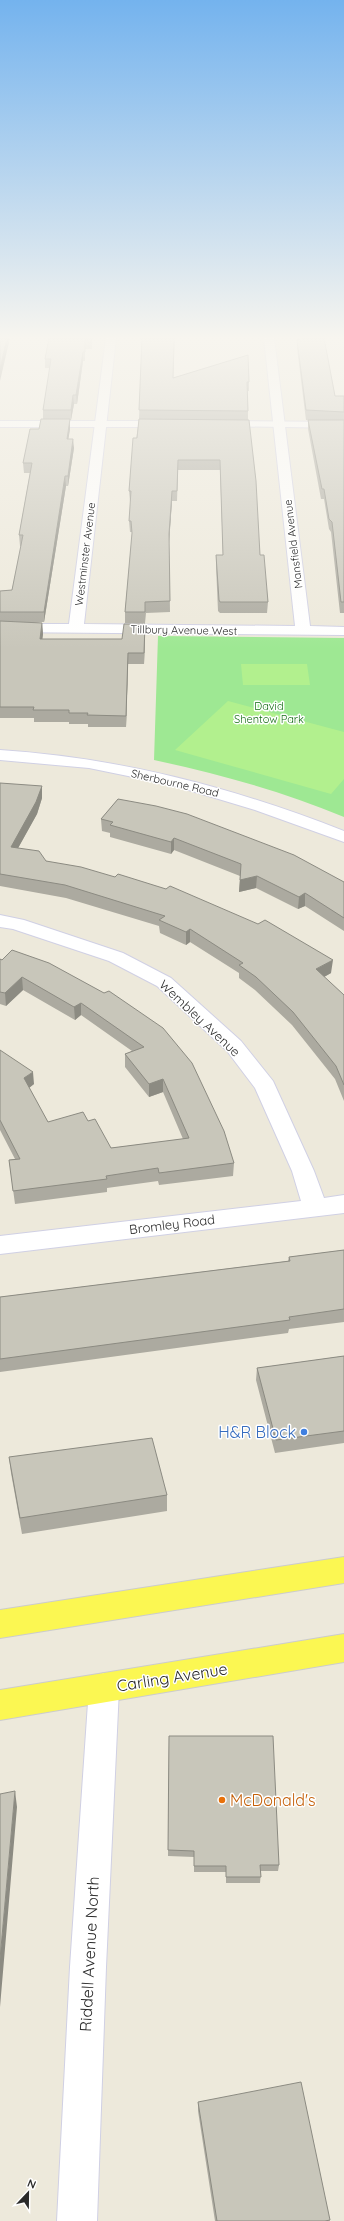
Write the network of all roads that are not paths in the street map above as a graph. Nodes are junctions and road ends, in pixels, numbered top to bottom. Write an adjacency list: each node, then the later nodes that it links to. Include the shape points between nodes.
1 (99, 442): 4 (street, Westminster Avenue)
2 (281, 442): 5 (street, Mansfield Avenue)
3 (0, 628): 4 (street, Tillbury Avenue West)
4 (76, 628): 5 (street, Tillbury Avenue West)
5 (303, 631): 6 (street, Tillbury Avenue West)
6 (344, 631)
7 (0, 755): 8 (street, Sherbourne Road, via 64,761 181,782 247,801)
8 (344, 837)
9 (0, 921): 11 (street, Wembley Avenue, via 17,924 116,957 164,982 234,1046 265,1086 303,1171)
10 (344, 1204): 11 (street, Bromley Road)
11 (315, 1207): 12 (street, Bromley Road)
12 (0, 1245)
13 (344, 1570): 14 (main road)
14 (0, 1624)
15 (344, 1648): 16 (main road, Carling Avenue)
16 (104, 1688): 17 (main road, Carling Avenue); 18 (street, Riddell Avenue North)
17 (0, 1705)
18 (76, 2221)

